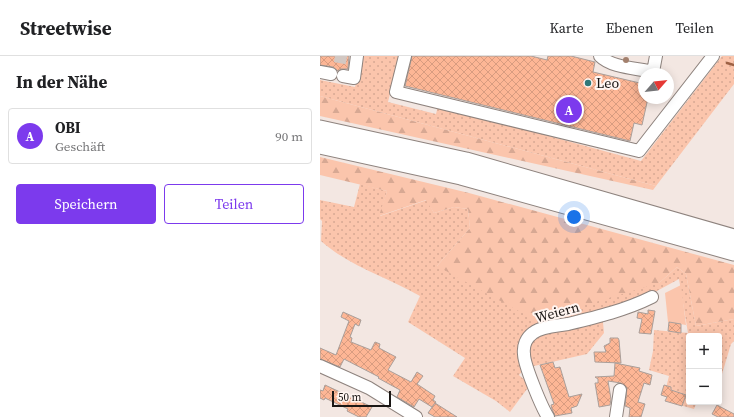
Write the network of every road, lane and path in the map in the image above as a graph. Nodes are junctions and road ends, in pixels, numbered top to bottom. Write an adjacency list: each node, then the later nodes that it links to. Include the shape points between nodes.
1 (405, 56): 4 (street, via 396,92 639,151)
2 (600, 56): 3 (street, via 617,64 653,72)
3 (656, 56)
4 (713, 56)
5 (355, 58): 6 (street, via 354,78)
6 (331, 74)
7 (320, 129): 9 (highway, via 466,161)
8 (320, 145): 10 (highway, via 461,176)
9 (734, 238)
10 (734, 252)
11 (652, 297): 15 (street, Weiern, via 634,306 596,317 539,329 528,339 524,346 524,356)
12 (320, 366): 14 (street, via 369,388)
13 (620, 390): 16 (street)
14 (416, 417)
15 (548, 417)
16 (616, 417)

